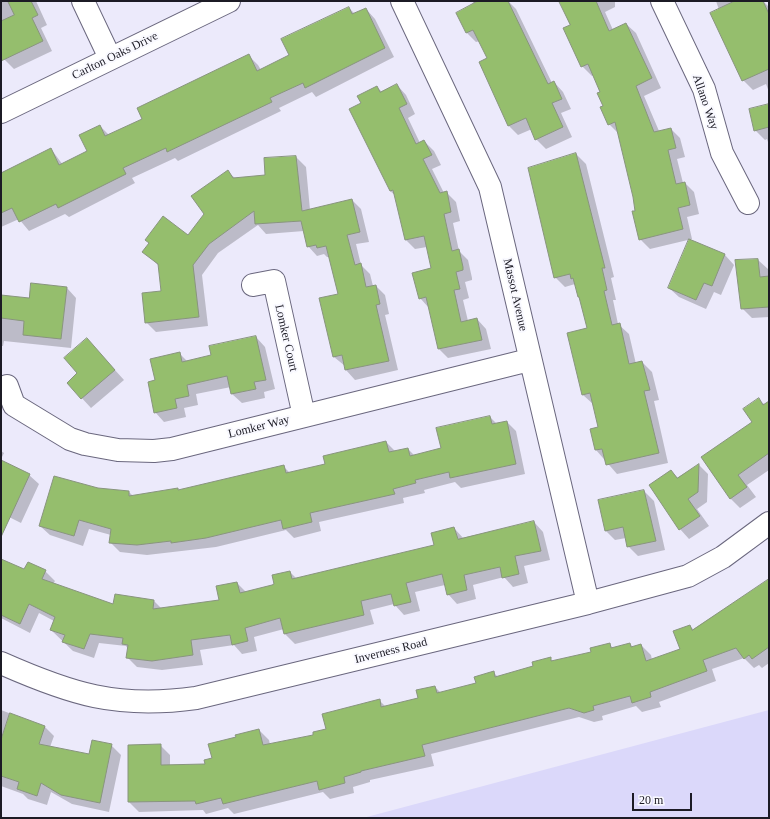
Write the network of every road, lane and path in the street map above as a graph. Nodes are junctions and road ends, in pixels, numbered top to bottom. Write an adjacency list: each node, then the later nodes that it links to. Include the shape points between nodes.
1 (83, 1): 5 (street)
2 (229, 1): 5 (street, Carlton Oaks Drive)
3 (402, 1): 9 (street, Massot Avenue, via 490,187)
4 (662, 1): 7 (street, Allano Way, via 704,90 722,153)
5 (110, 58): 6 (street, Carlton Oaks Drive)
6 (1, 112)
7 (748, 202)
8 (253, 285): 11 (street, Lomker Court, via 274,281)
9 (530, 360): 11 (street, Lomker Way); 13 (street, Massot Avenue)
10 (7, 386): 11 (street, Lomker Way, via 14,405 70,439 118,450 172,449)
11 (304, 416)
12 (769, 523): 13 (street, Inverness Road, via 723,556 688,576)
13 (588, 604): 14 (street, Inverness Road, via 174,701 132,702 79,694)
14 (1, 663)

